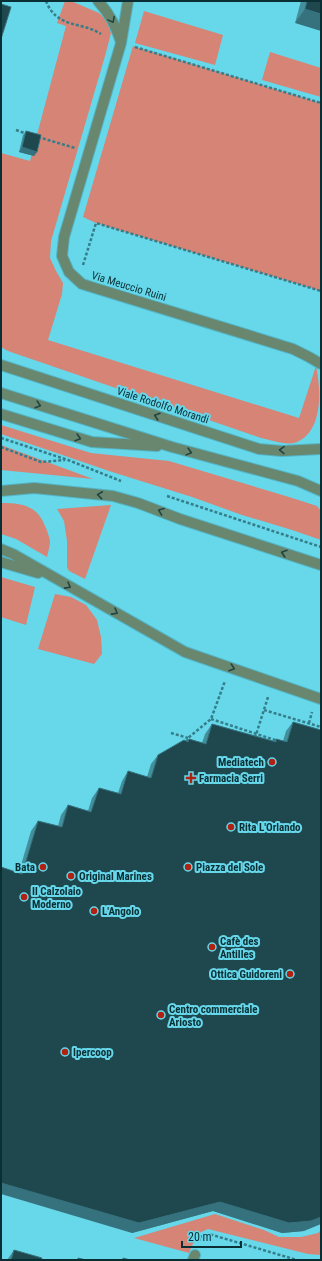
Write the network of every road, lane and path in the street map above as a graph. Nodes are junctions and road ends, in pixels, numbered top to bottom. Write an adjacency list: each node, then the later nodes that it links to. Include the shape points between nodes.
1 (46, 1): 4 (path, via 55,15 66,23 92,28 107,39)
2 (98, 1): 4 (street, one-way to 4, via 107,11)
3 (128, 1): 4 (street, Via Meuccio Ruini)
4 (122, 43): 5 (path); 7 (street, Via Meuccio Ruini)
5 (321, 103)
6 (16, 130): 7 (path)
7 (90, 152): 8 (street, Via Meuccio Ruini, via 63,243 62,256 69,272)
8 (78, 280): 9 (path, via 96,223); 10 (street, Via Meuccio Ruini, via 82,284 293,349)
9 (321, 291)
10 (321, 364)
11 (1, 365): 17 (street, Viale Rodolfo Morandi, one-way to 11, via 259,449)
12 (1, 393): 16 (street, one-way to 16)
13 (1, 414): 16 (street, one-way to 16, via 92,442)
14 (1, 438): 18 (path)
15 (1, 447): 18 (path, via 41,462)
16 (172, 447): 23 (street, one-way to 23, via 298,481)
17 (321, 449)
18 (68, 460): 19 (path)
19 (121, 481)
20 (1, 483): 21 (street)
21 (34, 488): 22 (street); 28 (street, one-way to 21, via 113,496)
22 (1, 491)
23 (321, 491)
24 (164, 495): 25 (path)
25 (321, 547)
26 (1, 548): 29 (street)
27 (1, 562): 29 (street)
28 (321, 565)
29 (55, 578): 30 (street, one-way to 30, via 185,652)
30 (229, 667): 31 (street, one-way to 31); 34 (path)
31 (273, 682): 32 (street); 33 (path)
32 (321, 699)
33 (264, 710): 35 (path); 37 (path)
34 (212, 719): 37 (path); 38 (path)
35 (321, 726)
36 (170, 733): 38 (path)
37 (256, 734): 39 (path); 40 (path)
38 (188, 738): 41 (path)
39 (254, 741)
40 (283, 742)
41 (186, 744)
42 (194, 1258): 43 (path, via 200,1237 209,1234)
43 (297, 1260)

